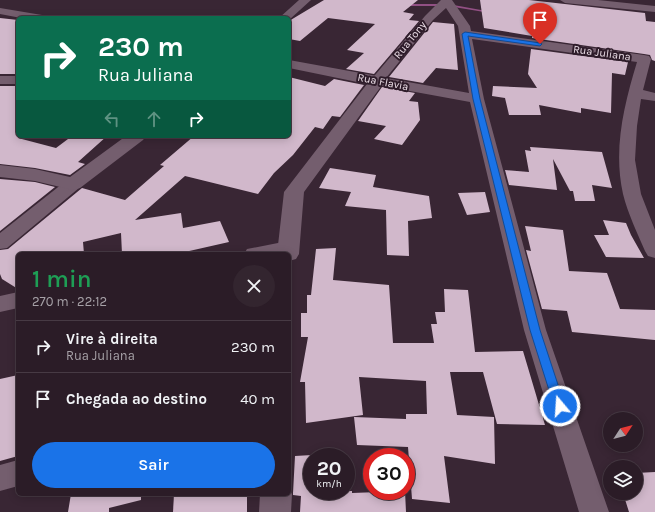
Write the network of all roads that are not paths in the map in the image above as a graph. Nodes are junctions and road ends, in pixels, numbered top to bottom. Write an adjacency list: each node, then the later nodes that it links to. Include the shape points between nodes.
1 (306, 0): 9 (street)
2 (446, 0): 10 (street, via 464,26); 14 (street, Rua Tony)
3 (565, 0): 6 (street)
4 (12, 2): 5 (street)
5 (0, 5)
6 (655, 9)
7 (0, 11): 8 (street)
8 (30, 16)
9 (287, 16)
10 (465, 34): 15 (street, Rua Juliana, via 644,59); 17 (street)
11 (291, 64): 14 (street, Rua Flavia)
12 (0, 80): 13 (street)
13 (16, 80)
14 (377, 81): 17 (street, Rua Flavia); 22 (street, via 294,192)
15 (634, 93): 16 (street); 23 (street, via 626,153 632,194)
16 (655, 97)
17 (477, 99): 31 (street, via 535,330)
18 (134, 138): 20 (street)
19 (0, 171): 20 (street, via 35,175)
20 (73, 184): 21 (street)
21 (0, 243)
22 (288, 251): 24 (street)
23 (655, 251)
24 (277, 252)
25 (16, 300): 26 (street)
26 (0, 304)
27 (16, 474): 28 (street)
28 (0, 478)
29 (276, 496): 30 (street)
30 (275, 512)
31 (594, 512)

